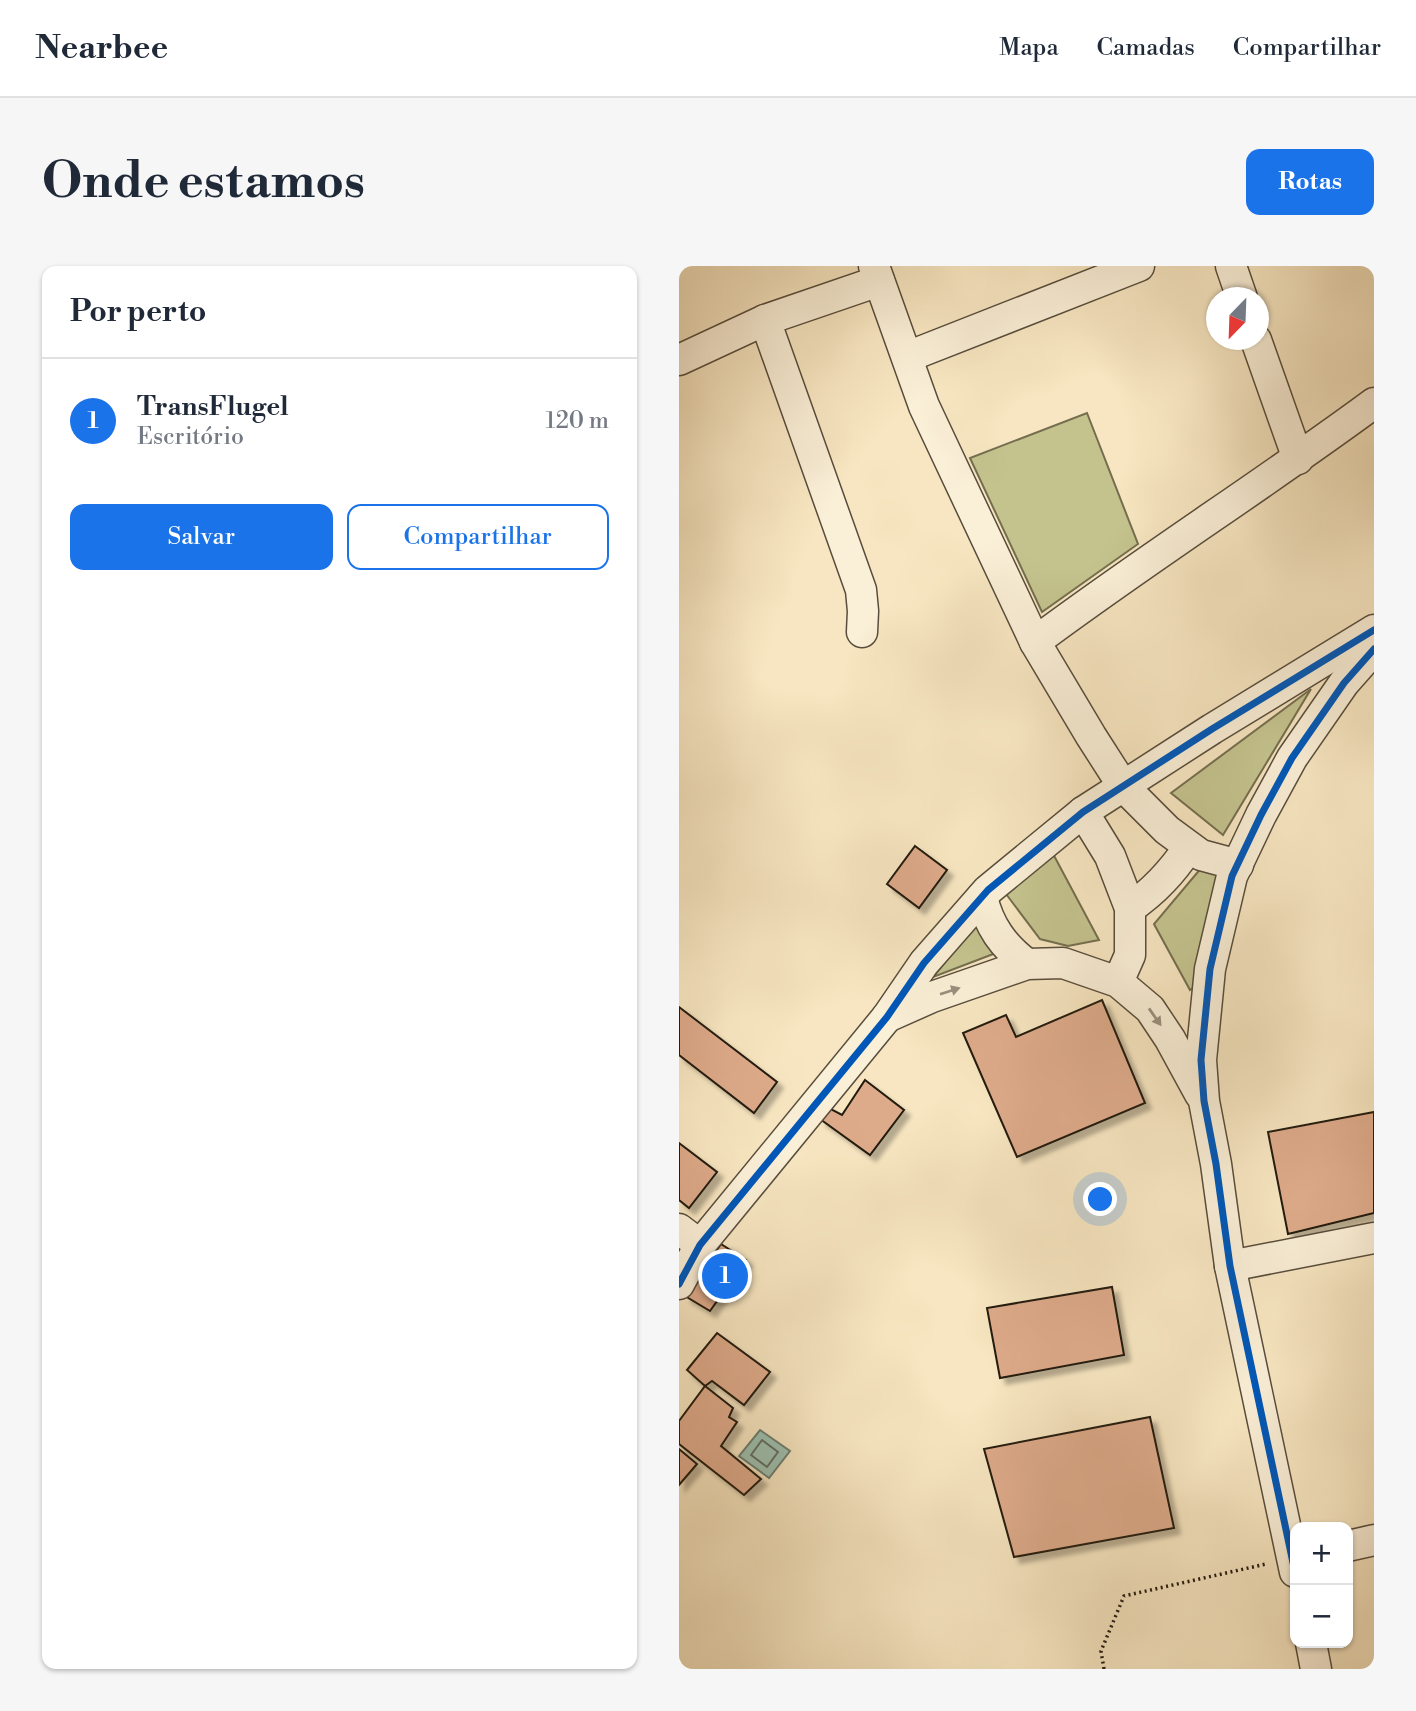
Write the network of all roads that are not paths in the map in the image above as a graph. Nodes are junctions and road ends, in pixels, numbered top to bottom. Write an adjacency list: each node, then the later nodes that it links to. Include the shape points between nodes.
1 (1139, 266): 7 (street)
2 (1231, 266): 4 (street)
3 (877, 274): 5 (street); 7 (street)
4 (1238, 287)
5 (765, 320): 8 (street); 12 (street, via 861,590)
6 (1260, 350): 10 (street)
7 (907, 356): 13 (street, via 924,405)
8 (679, 360)
9 (1374, 403): 10 (street)
10 (1298, 459): 13 (street)
11 (1374, 630): 15 (street)
12 (862, 632)
13 (1035, 642): 15 (street)
14 (1374, 649): 18 (street, via 1344,683 1292,758)
15 (1123, 786): 16 (street); 17 (street)
16 (1083, 812): 19 (street); 20 (street, via 1110,856)
17 (1189, 847): 18 (street); 20 (street, via 1172,872)
18 (1238, 865): 24 (street, via 1210,970 1201,1060)
19 (982, 897): 21 (street, via 1001,940); 23 (street, via 924,963)
20 (1130, 908): 22 (street, via 1130,955)
21 (1027, 964): 22 (street, via 1063,963); 23 (street, one-way to 21)
22 (1118, 982): 24 (street, one-way to 24, via 1150,1009)
23 (887, 1017): 25 (street)
24 (1204, 1101): 27 (street)
25 (689, 1237): 28 (street)
26 (1374, 1238): 27 (street)
27 (1230, 1266): 30 (street)
28 (679, 1284)
29 (1374, 1540): 31 (street)
30 (1290, 1544)
31 (1353, 1545)
32 (1312, 1648): 33 (street)
33 (1316, 1669)

